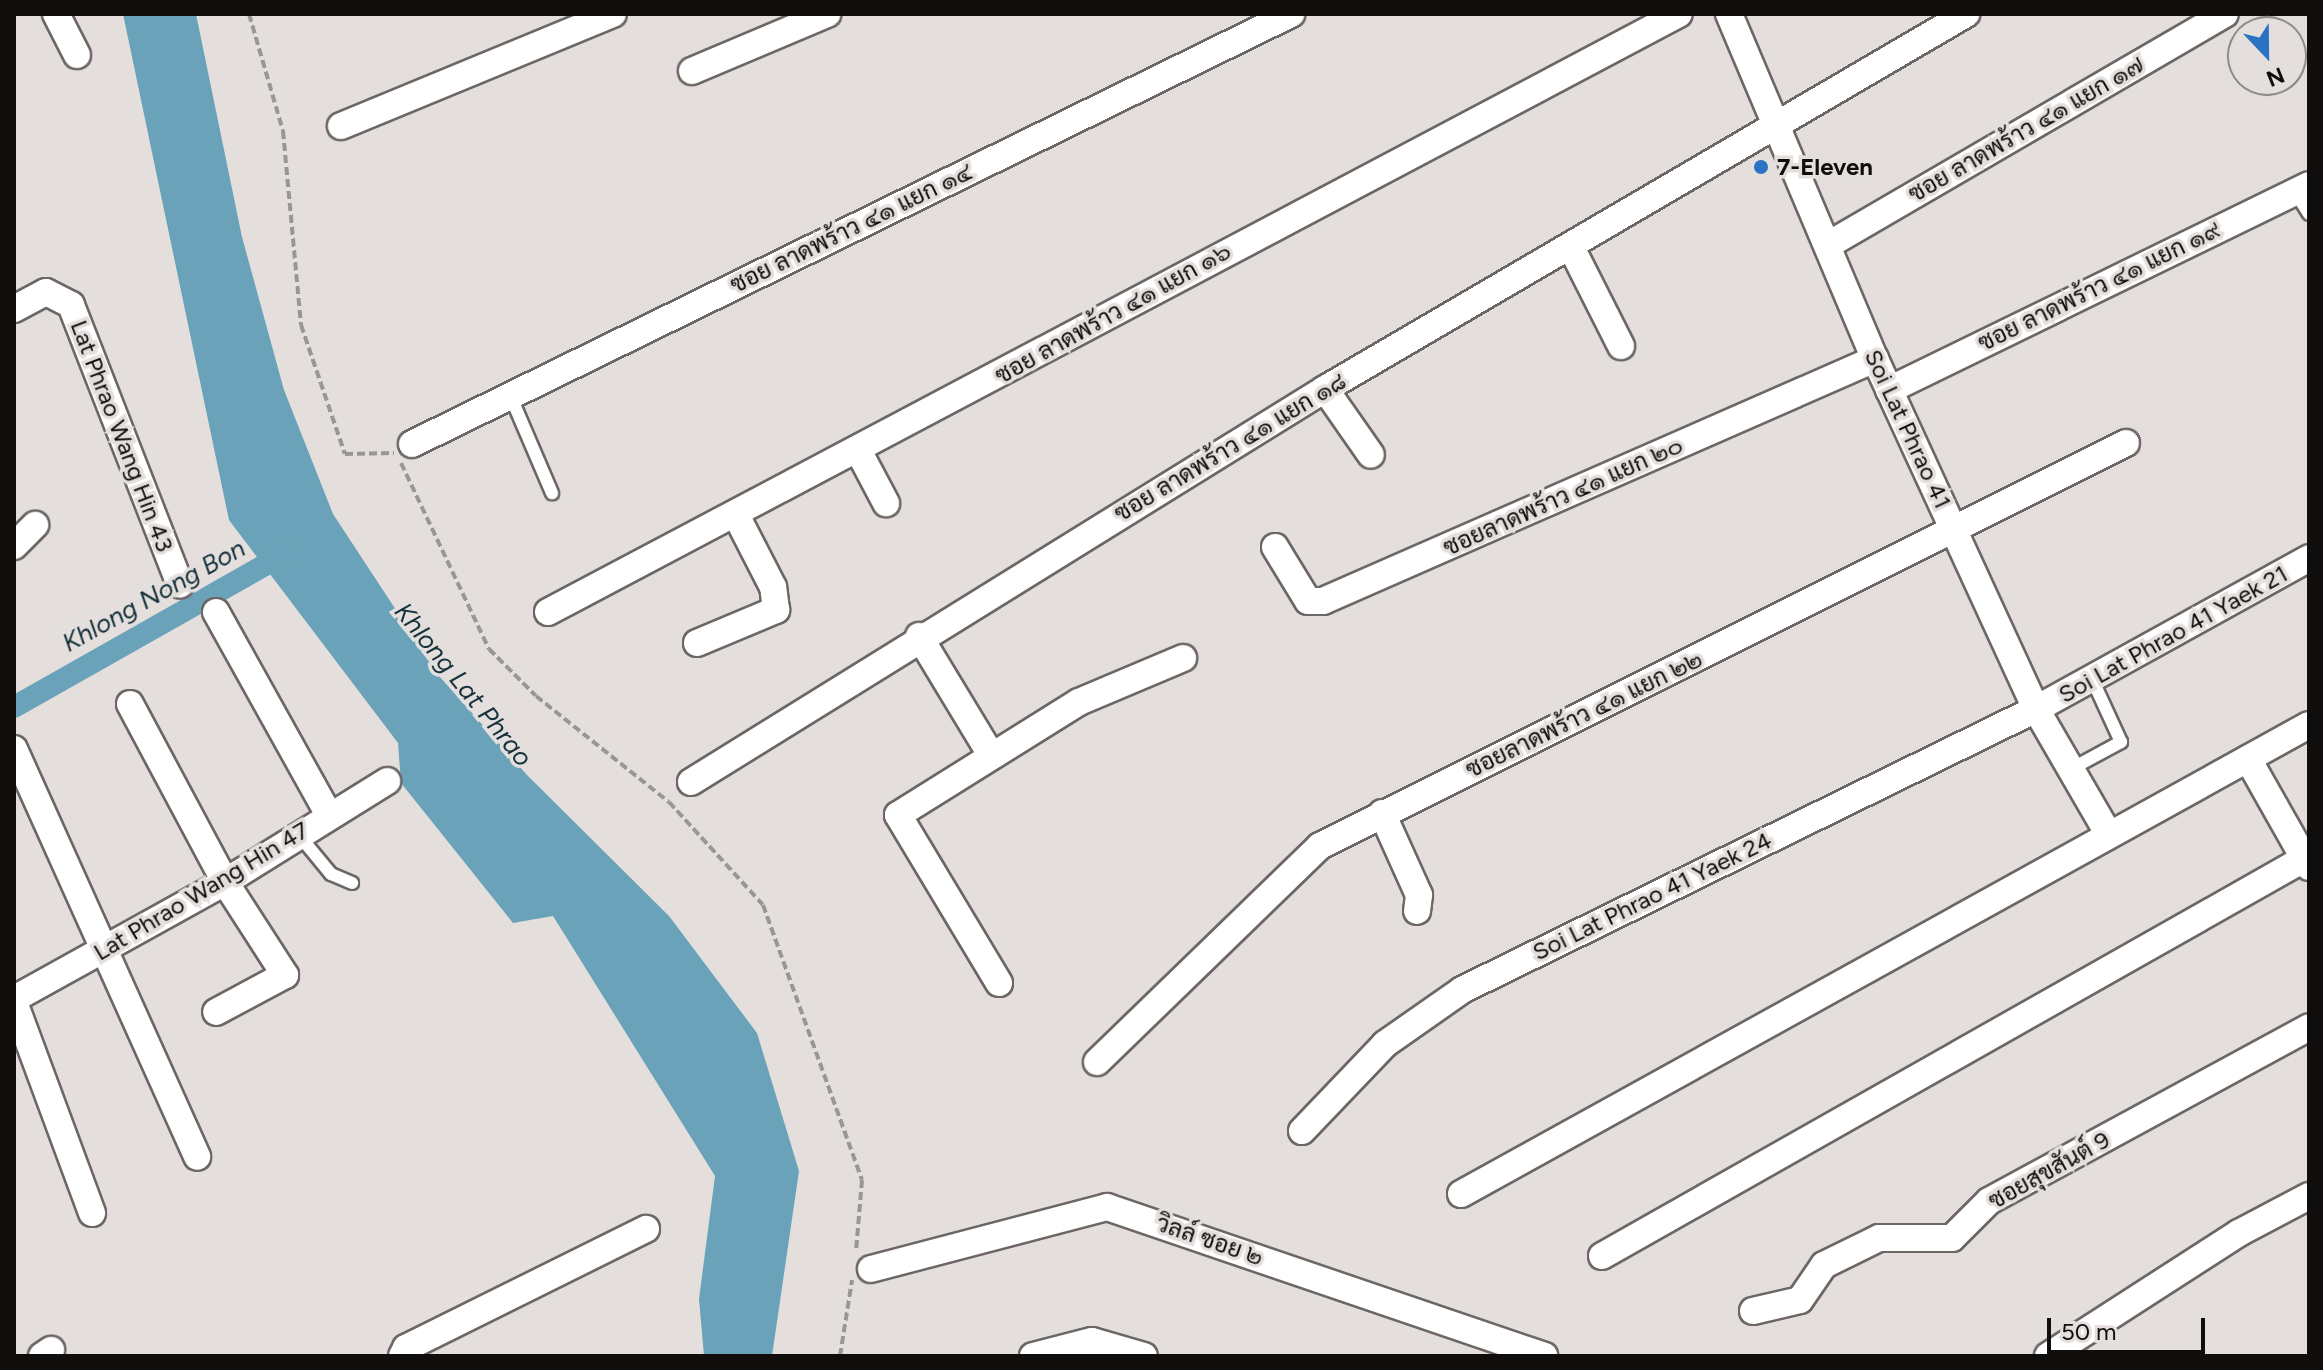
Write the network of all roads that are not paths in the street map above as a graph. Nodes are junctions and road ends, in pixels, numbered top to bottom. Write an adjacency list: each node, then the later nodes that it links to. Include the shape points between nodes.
1 (56, 14): 9 (street)
2 (613, 14): 12 (street)
3 (827, 14): 10 (street)
4 (1291, 14): 22 (street, ซอย ลาดพร้าว ๔๑ แยก ๑๔)
5 (1679, 14): 25 (street, ซอย ลาดพร้าว ๔๑ แยก ๑๖, via 1301,210)
6 (1729, 14): 11 (street, Soi Lat Phrao 41)
7 (1966, 14): 11 (street, ซอย ลาดพร้าว ๔๑ แยก ๑๘)
8 (2225, 14): 15 (street, ซอย ลาดพร้าว ๔๑ แยก ๑๗)
9 (77, 55)
10 (692, 71)
11 (1777, 124): 15 (street, Soi Lat Phrao 41); 16 (street, ซอย ลาดพร้าว ๔๑ แยก ๑๘)
12 (341, 126)
13 (2302, 188): 14 (lane); 21 (street, ซอย ลาดพร้าว ๔๑ แยก ๑๙)
14 (2309, 214)
15 (1828, 245): 19 (street, Soi Lat Phrao 41)
16 (1571, 247): 18 (street); 20 (street, ซอย ลาดพร้าว ๔๑ แยก ๑๘)
17 (15, 305): 35 (street, Lat Phrao Wang Hin 43, via 46,292 71,305)
18 (1621, 346)
19 (1875, 359): 21 (street, Soi Lat Phrao 41); 33 (street, ซอยลาดพร้าว ๔๑ แยก ๒๐, via 1323,601 1308,601)
20 (1325, 389): 26 (street); 38 (street, ซอย ลาดพร้าว ๔๑ แยก ๑๘)
21 (1889, 390): 31 (street, Soi Lat Phrao 41)
22 (510, 395): 24 (street, ซอย ลาดพร้าว ๔๑ แยก ๑๔); 27 (lane)
23 (2126, 443): 31 (street, ซอยลาดพร้าว ๔๑ แยก ๒๒)
24 (412, 444)
25 (859, 452): 28 (street); 29 (street, ซอย ลาดพร้าว ๔๑ แยก ๑๖)
26 (1371, 455)
27 (552, 493)
28 (886, 503)
29 (737, 517): 37 (street, ซอย ลาดพร้าว ๔๑ แยก ๑๖); 39 (street, via 773,587 776,610)
30 (35, 525): 32 (street)
31 (1955, 531): 43 (street, Soi Lat Phrao 41); 51 (street, ซอยลาดพร้าว ๔๑ แยก ๒๒)
32 (14, 546)
33 (1275, 547)
34 (2309, 558): 41 (street, Soi Lat Phrao 41 Yaek 21)
35 (180, 584)
36 (216, 612): 52 (street)
37 (548, 612)
38 (919, 636): 46 (street); 50 (street, ซอย ลาดพร้าว ๔๑ แยก ๑๘)
39 (697, 643)
40 (1183, 658): 46 (street, via 1079,702)
41 (2092, 679): 43 (street, Soi Lat Phrao 41 Yaek 21); 48 (lane, via 2121,742)
42 (130, 704): 56 (street)
43 (2036, 709): 48 (street, Soi Lat Phrao 41); 65 (street, Soi Lat Phrao 41 Yaek 24, via 1462,990 1385,1044)
44 (2309, 725): 47 (street)
45 (14, 749): 59 (street)
46 (991, 755): 60 (street, via 897,818)
47 (2248, 759): 53 (street); 55 (street)
48 (2071, 769): 53 (street, Soi Lat Phrao 41)
49 (387, 781): 52 (street, Lat Phrao Wang Hin 47)
50 (691, 782)
51 (1382, 813): 58 (street, via 1419,895); 64 (street, ซอยลาดพร้าว ๔๑ แยก ๒๒, via 1304,857)
52 (329, 815): 54 (street, Lat Phrao Wang Hin 47)
53 (2108, 833): 67 (street)
54 (298, 834): 56 (street, Lat Phrao Wang Hin 47); 57 (lane, via 331,874)
55 (2307, 860): 71 (street)
56 (225, 882): 59 (street, Lat Phrao Wang Hin 47); 62 (street, via 285,975)
57 (352, 883)
58 (1417, 911)
59 (101, 951): 61 (street, Lat Phrao Wang Hin 47); 66 (street)
60 (999, 983)
61 (14, 1000): 69 (street)
62 (216, 1012)
63 (2309, 1027): 73 (street, ซอยสุขสันต์ 9, via 1989,1201 1952,1238 1879,1238 1824,1265 1800,1300)
64 (1097, 1062)
65 (1302, 1131)
66 (197, 1157)
67 (1461, 1194)
68 (2309, 1196): 78 (street, via 2239,1233)
69 (92, 1213)
70 (646, 1229): 74 (street, via 406,1348)
71 (1602, 1256)
72 (871, 1269): 77 (street, วิลล์ ซอย ๒, via 1107,1207)
73 (1753, 1311)
74 (402, 1356)
75 (1033, 1356): 76 (street, via 1092,1341)
76 (1144, 1356)
77 (1544, 1356)
78 (2048, 1356)

